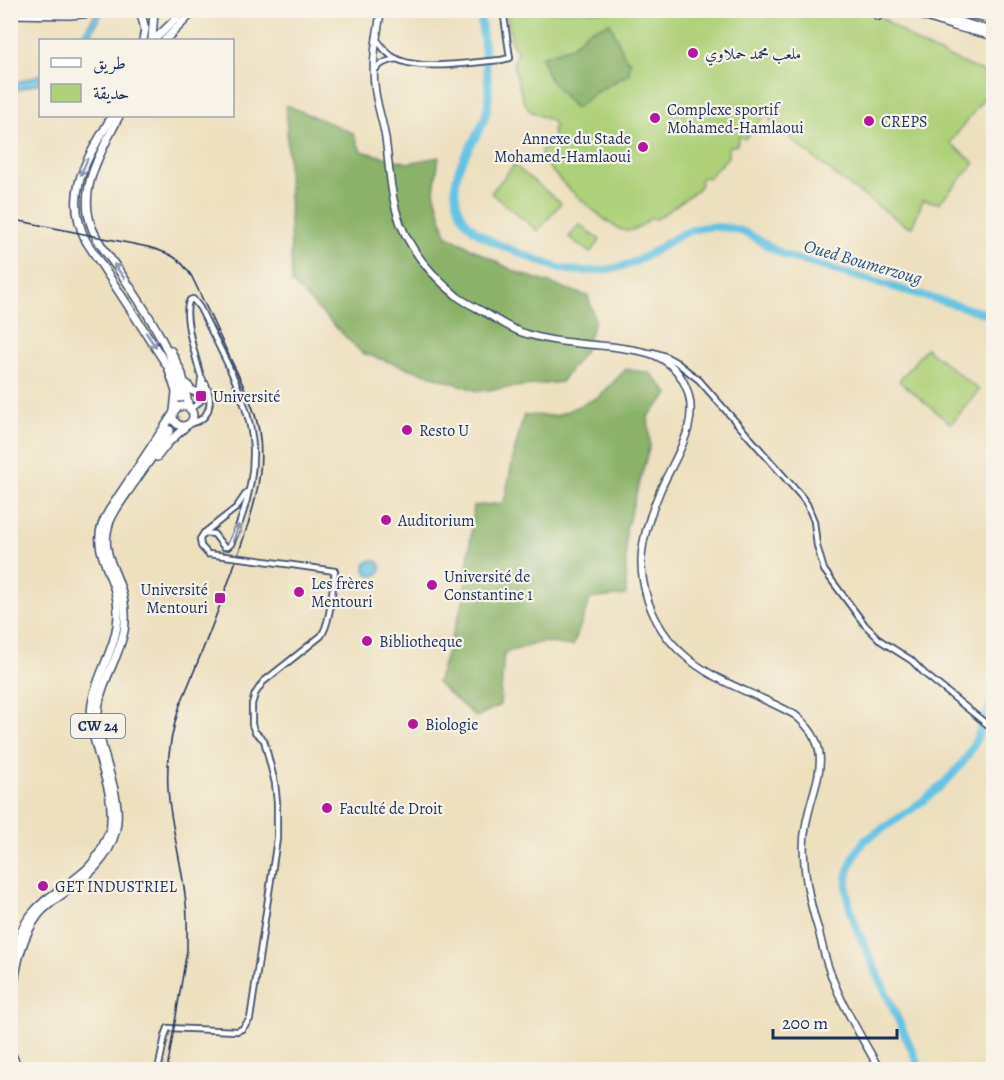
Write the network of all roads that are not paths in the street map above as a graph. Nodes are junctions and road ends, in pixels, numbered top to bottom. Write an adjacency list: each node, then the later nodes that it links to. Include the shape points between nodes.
1 (129, 10): 12 (highway)
2 (195, 10): 21 (highway)
3 (381, 10): 17 (main road)
4 (503, 10): 22 (street, via 510,58 425,66)
5 (874, 10): 6 (highway, via 878,16)
6 (882, 10)
7 (905, 10): 16 (highway)
8 (921, 10): 15 (highway)
9 (950, 10): 14 (highway)
10 (154, 11): 11 (highway, via 148,15); 19 (highway)
11 (141, 12): 18 (highway, via 145,30)
12 (10, 14)
13 (178, 14): 20 (highway)
14 (993, 19)
15 (993, 31)
16 (993, 36)
17 (376, 38): 22 (street); 23 (main road)
18 (142, 39)
19 (153, 39)
20 (154, 39)
21 (166, 39)
22 (397, 59): 23 (street, via 377,66)
23 (374, 72): 27 (main road, via 396,212 411,244 438,278 470,305 528,335)
24 (110, 117): 32 (highway, one-way to 32, via 78,183 77,217 86,241 168,367 176,392)
25 (119, 117): 26 (highway, one-way to 25, via 89,222 89,186)
26 (161, 339): 28 (highway); 30 (highway, via 176,371)
27 (643, 352): 38 (street, via 665,356 699,380 807,504 824,570 873,633); 44 (main road, via 665,361 680,376 691,408 686,435 644,537 641,572 647,598 665,635 683,654 707,672 795,715 805,723 817,744 821,765 804,837 810,905 830,971)
28 (183, 374): 29 (highway, via 193,392 201,390); 31 (highway)
29 (202, 380): 31 (street, via 204,396); 33 (street, via 210,405 201,419); 35 (street, via 187,316 187,304 193,299 245,408 252,433)
30 (182, 398)
31 (190, 409): 32 (highway, via 180,406); 33 (highway, via 193,415)
32 (174, 412): 33 (highway, via 178,424); 39 (highway, CW 24, via 100,530 100,547 117,604 115,639 92,707 93,733 111,802 109,831 90,866 48,897 30,916 18,938)
33 (189, 424): 36 (highway, via 168,443 125,504)
34 (170, 430): 36 (highway, CW 24)
35 (250, 487): 37 (street, via 236,508); 37 (street, one-way to 35, via 214,534 228,547)
36 (112, 516): 40 (highway, CW 24, via 106,544 122,592 125,625 101,692 97,720 116,801 116,831 96,867 46,906 34,921 22,946)
37 (204, 533): 43 (street, bridge, via 200,544 208,554 334,571 324,632 264,681 252,704 252,725 264,740 275,783 278,839 250,1019 237,1031 168,1028)
38 (993, 729)
39 (10, 975)
40 (10, 1008)
41 (10, 1052): 42 (highway)
42 (19, 1070)
43 (158, 1070)
44 (880, 1070)

